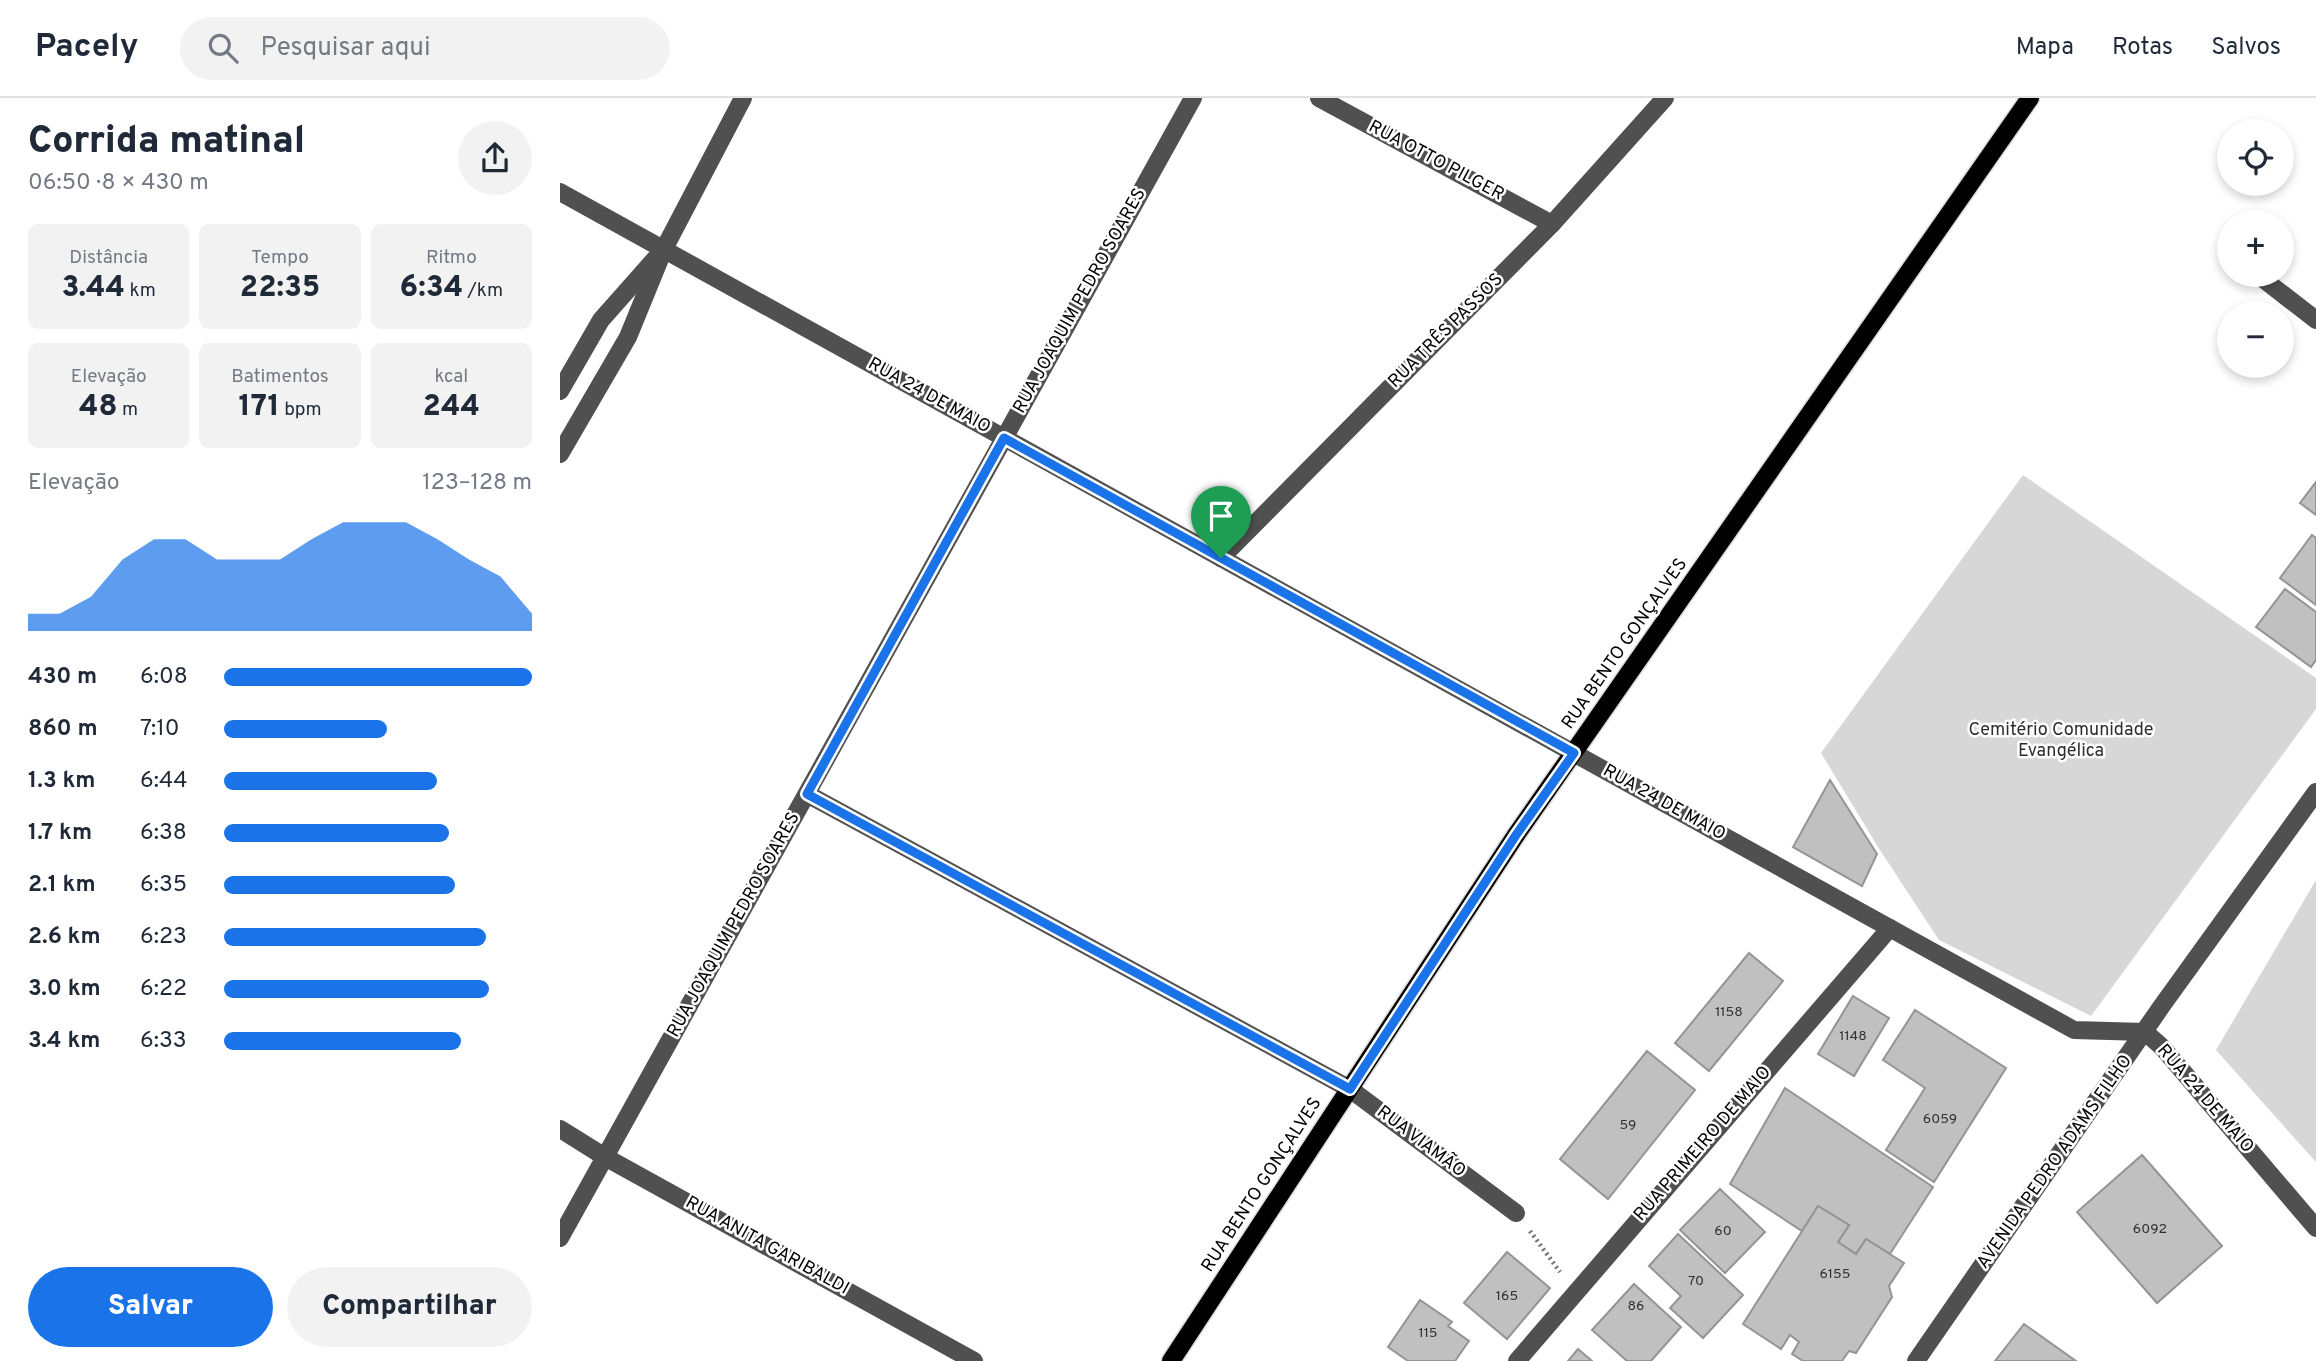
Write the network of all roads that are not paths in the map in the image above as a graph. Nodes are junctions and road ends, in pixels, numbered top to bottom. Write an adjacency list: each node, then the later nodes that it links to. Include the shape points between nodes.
1 (743, 98): 8 (street)
2 (1193, 98): 12 (street, RUA JOAQUIM PEDRO SOARES)
3 (1319, 98): 7 (street, RUA OTTO PILGER)
4 (1665, 98): 7 (street, RUA TRÊS PASSOS)
5 (2030, 98): 15 (main road, RUA BENTO GONÇALVES)
6 (560, 192): 8 (street, RUA 24 DE MAIO)
7 (1552, 224): 14 (street, RUA TRÊS PASSOS)
8 (664, 249): 11 (street, via 601,320); 12 (street, RUA 24 DE MAIO); 13 (street, via 628,337)
9 (2273, 287): 10 (street)
10 (2316, 320)
11 (560, 391)
12 (1004, 438): 14 (street, RUA 24 DE MAIO); 17 (street, RUA JOAQUIM PEDRO SOARES)
13 (560, 454)
14 (1221, 558): 15 (street, RUA 24 DE MAIO)
15 (1574, 753): 18 (street, RUA 24 DE MAIO); 20 (main road, RUA BENTO GONÇALVES)
16 (2316, 792): 19 (street, AVENIDA PEDRO ADAMS FILHO)
17 (807, 794): 20 (street, RUA VIAMÃO); 22 (street, RUA JOAQUIM PEDRO SOARES)
18 (1889, 928): 19 (street, RUA 24 DE MAIO, via 2074,1030); 28 (street, RUA PRIMEIRO DE MAIO)
19 (2145, 1032): 24 (street, RUA 24 DE MAIO, via 2162,1046); 29 (street, AVENIDA PEDRO ADAMS FILHO)
20 (1350, 1089): 23 (street, RUA VIAMÃO); 27 (main road, RUA BENTO GONÇALVES)
21 (560, 1129): 22 (street, RUA ANITA GARIBALDI)
22 (605, 1157): 25 (street, RUA JOAQUIM PEDRO SOARES); 26 (street, RUA ANITA GARIBALDI)
23 (1516, 1213)
24 (2316, 1228)
25 (560, 1238)
26 (974, 1361)
27 (1171, 1361)
28 (1517, 1361)
29 (1916, 1361)

